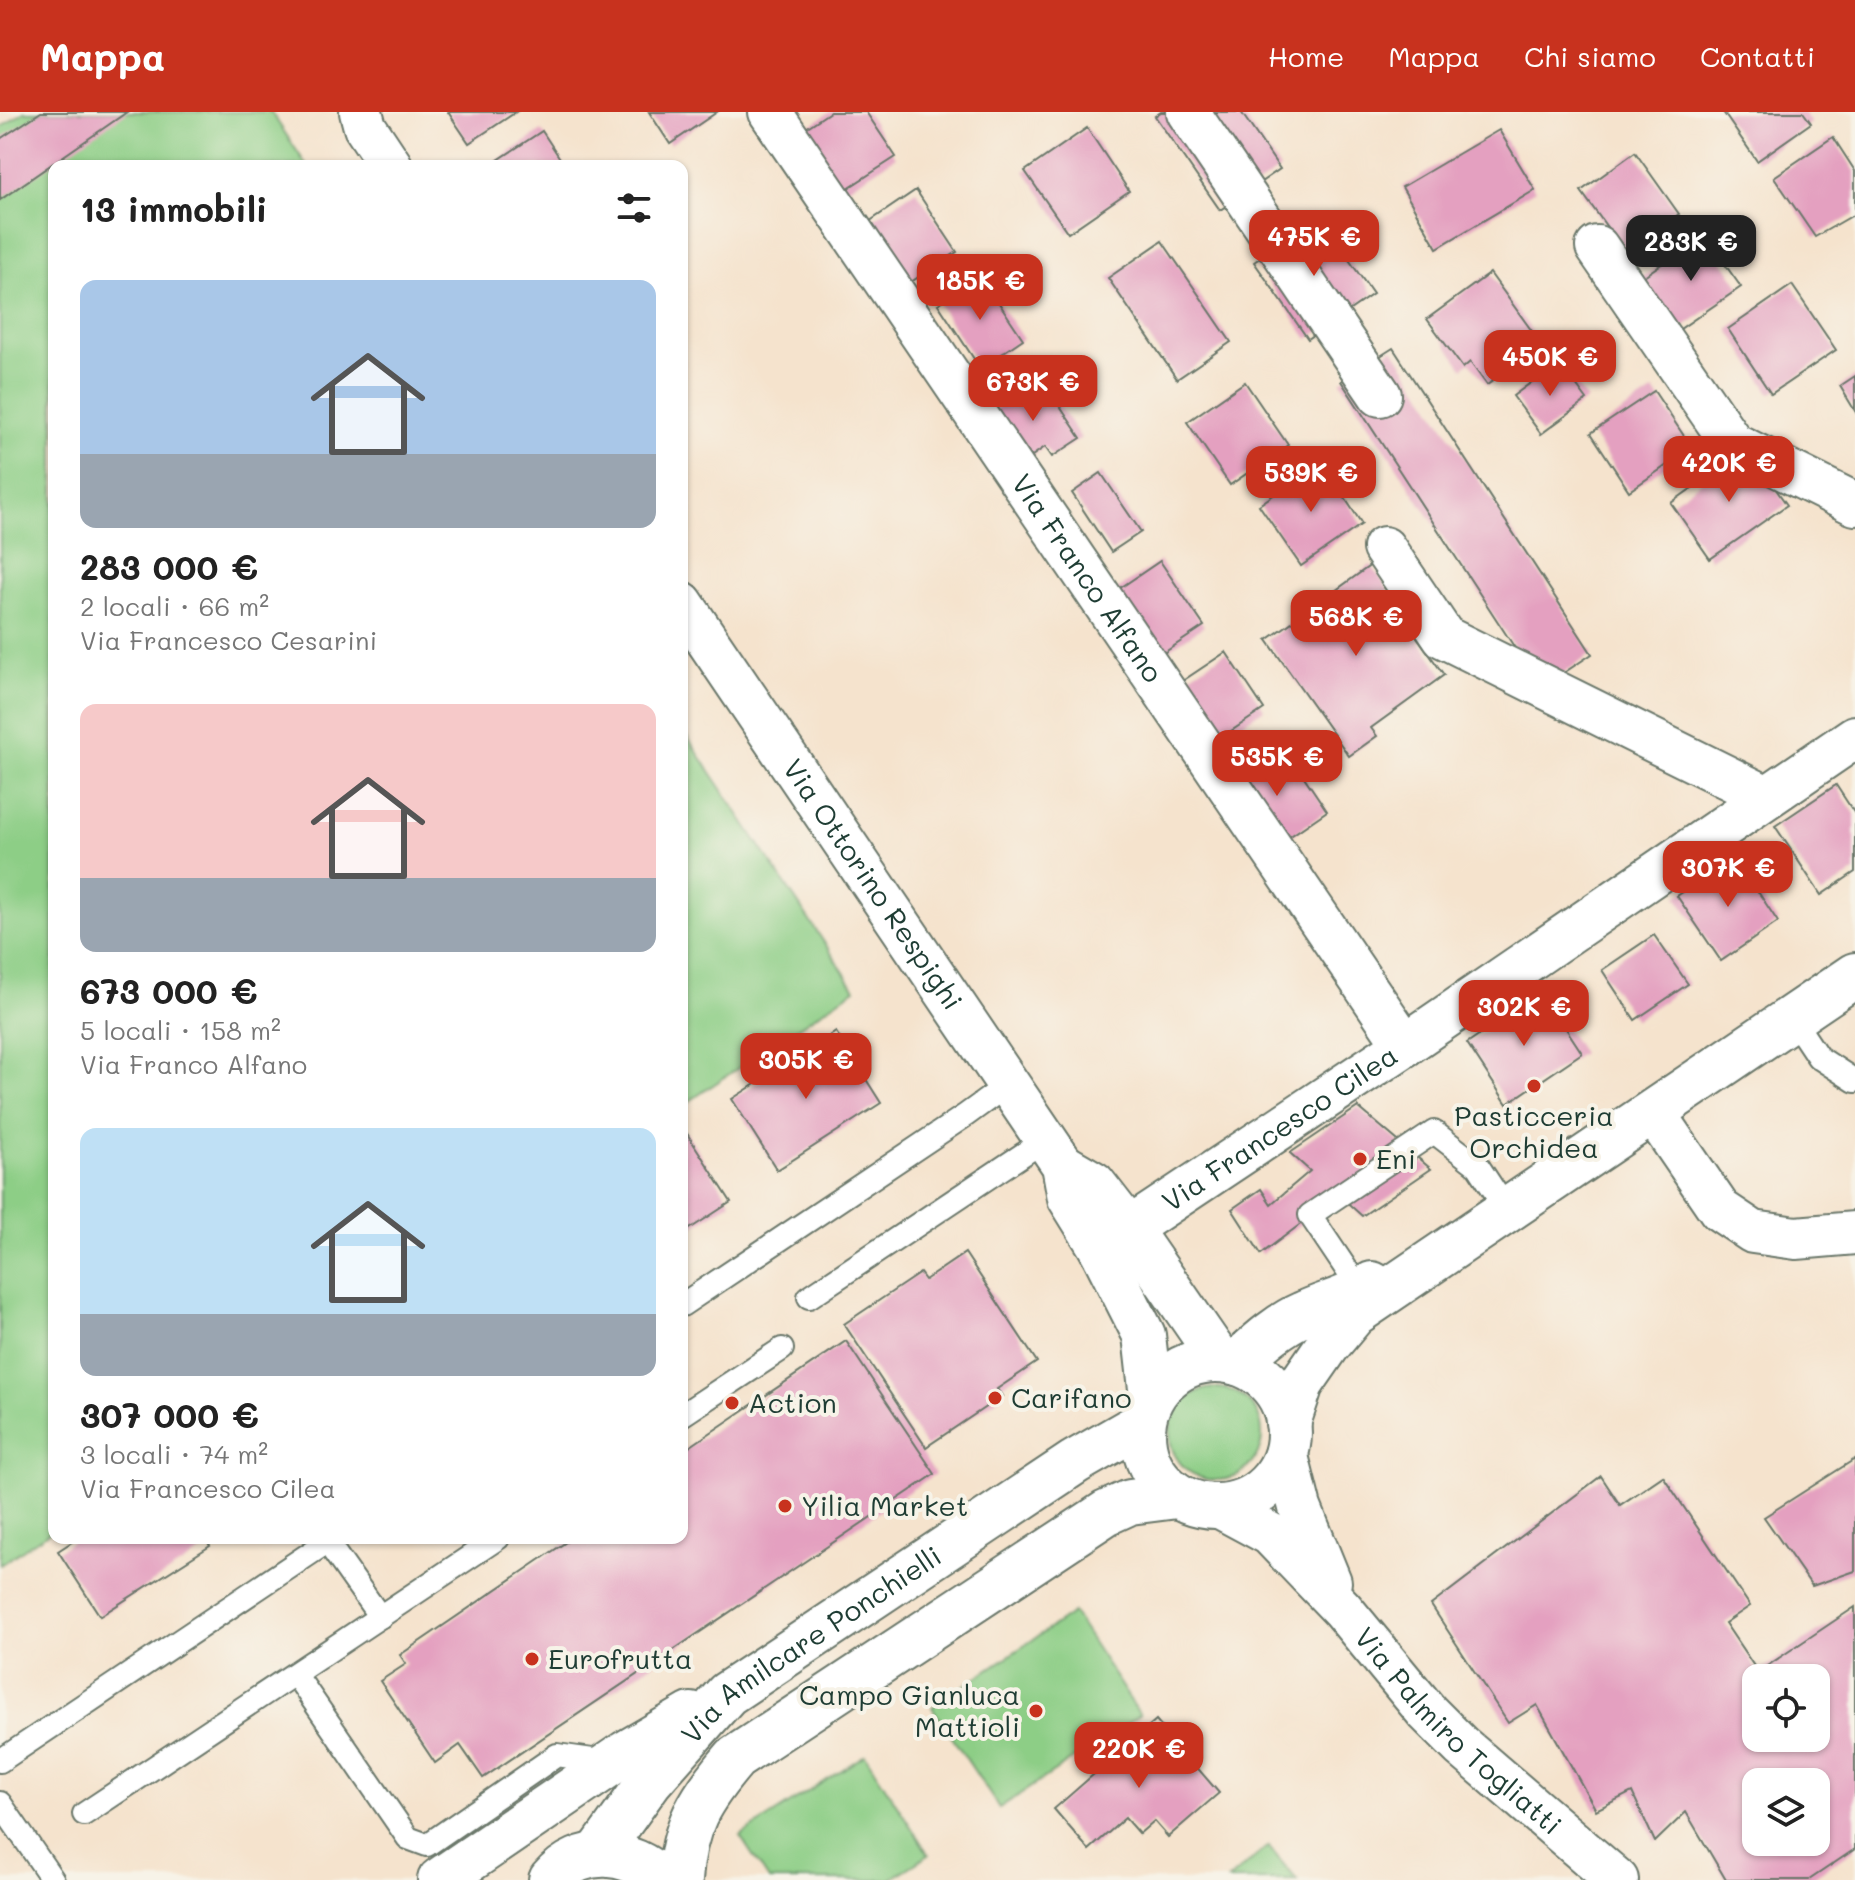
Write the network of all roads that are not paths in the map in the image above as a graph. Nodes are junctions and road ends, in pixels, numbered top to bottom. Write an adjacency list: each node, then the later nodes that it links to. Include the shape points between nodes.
1 (361, 112): 4 (street)
2 (770, 112): 14 (street, Via Franco Alfano)
3 (1188, 112): 6 (street)
4 (387, 160)
5 (1597, 247): 7 (street, via 1732,443)
6 (1380, 395)
7 (1855, 504)
8 (1384, 548): 11 (street, via 1444,637)
9 (688, 612): 16 (street, Via Ottorino Respighi)
10 (1855, 737): 11 (street, Via Francesco Cilea)
11 (1765, 796): 14 (street, Via Francesco Cilea)
12 (1855, 975): 13 (main road, Via Amilcare Ponchielli)
13 (1792, 1018): 15 (lane, via 1818,1057); 17 (main road, Via Amilcare Ponchielli)
14 (1405, 1045): 21 (street, Via Francesco Cilea)
15 (1855, 1081)
16 (1010, 1083): 18 (street, Via Ottorino Respighi); 24 (lane)
17 (1653, 1112): 19 (main road, Via Amilcare Ponchielli); 20 (street, via 1720,1210 1753,1232 1796,1238)
18 (1055, 1152): 21 (street, Via Ottorino Respighi, via 1069,1198); 23 (lane)
19 (1507, 1210): 22 (main road, Via Amilcare Ponchielli, via 1402,1263); 22 (lane, via 1478,1166 1434,1132 1310,1215); 29 (main road, Via Amilcare Ponchielli, via 1354,1314 1301,1384)
20 (1855, 1233)
21 (1114, 1238): 26 (street, Via Ottorino Respighi); 28 (street, Via Ottorino Respighi, via 1144,1335)
22 (1361, 1291): 26 (main road, Via Amilcare Ponchielli, via 1300,1315)
23 (809, 1297)
24 (688, 1301)
25 (782, 1349): 27 (lane)
26 (1228, 1361): 28 (main road, Via Amilcare Ponchielli, via 1180,1369 1163,1382); 29 (main road, via 1256,1372 1272,1386 1282,1403)
27 (688, 1411)
28 (1147, 1411): 30 (main road, via 1143,1444 1150,1465 1162,1482); 37 (main road, Via Amilcare Ponchielli)
29 (1287, 1438): 30 (main road, Via Amilcare Ponchielli, via 1277,1473 1261,1490 1241,1502); 34 (street, Via Palmiro Togliatti, via 1300,1508)
30 (1198, 1501): 34 (street, Via Palmiro Togliatti, via 1270,1534); 47 (main road, Via Amilcare Ponchielli, via 1130,1502 1106,1513 735,1758 696,1811 682,1849)
31 (324, 1544): 38 (lane)
32 (333, 1544): 35 (lane)
33 (489, 1544): 35 (lane)
34 (1342, 1609): 48 (street, Via Palmiro Togliatti, via 1461,1746)
35 (380, 1617): 36 (lane)
36 (295, 1674): 39 (lane, via 408,1838 427,1845 557,1755); 41 (lane)
37 (727, 1694): 39 (main road); 42 (main road, Via Amilcare Ponchielli, via 650,1781)
38 (0, 1761)
39 (612, 1763): 44 (main road)
40 (0, 1803): 43 (lane)
41 (84, 1814)
42 (597, 1855): 45 (main road, Via Amilcare Ponchielli, via 576,1861); 46 (main road, via 623,1856)
43 (53, 1880)
44 (440, 1880)
45 (551, 1880)
46 (662, 1880)
47 (680, 1880)
48 (1617, 1880)

